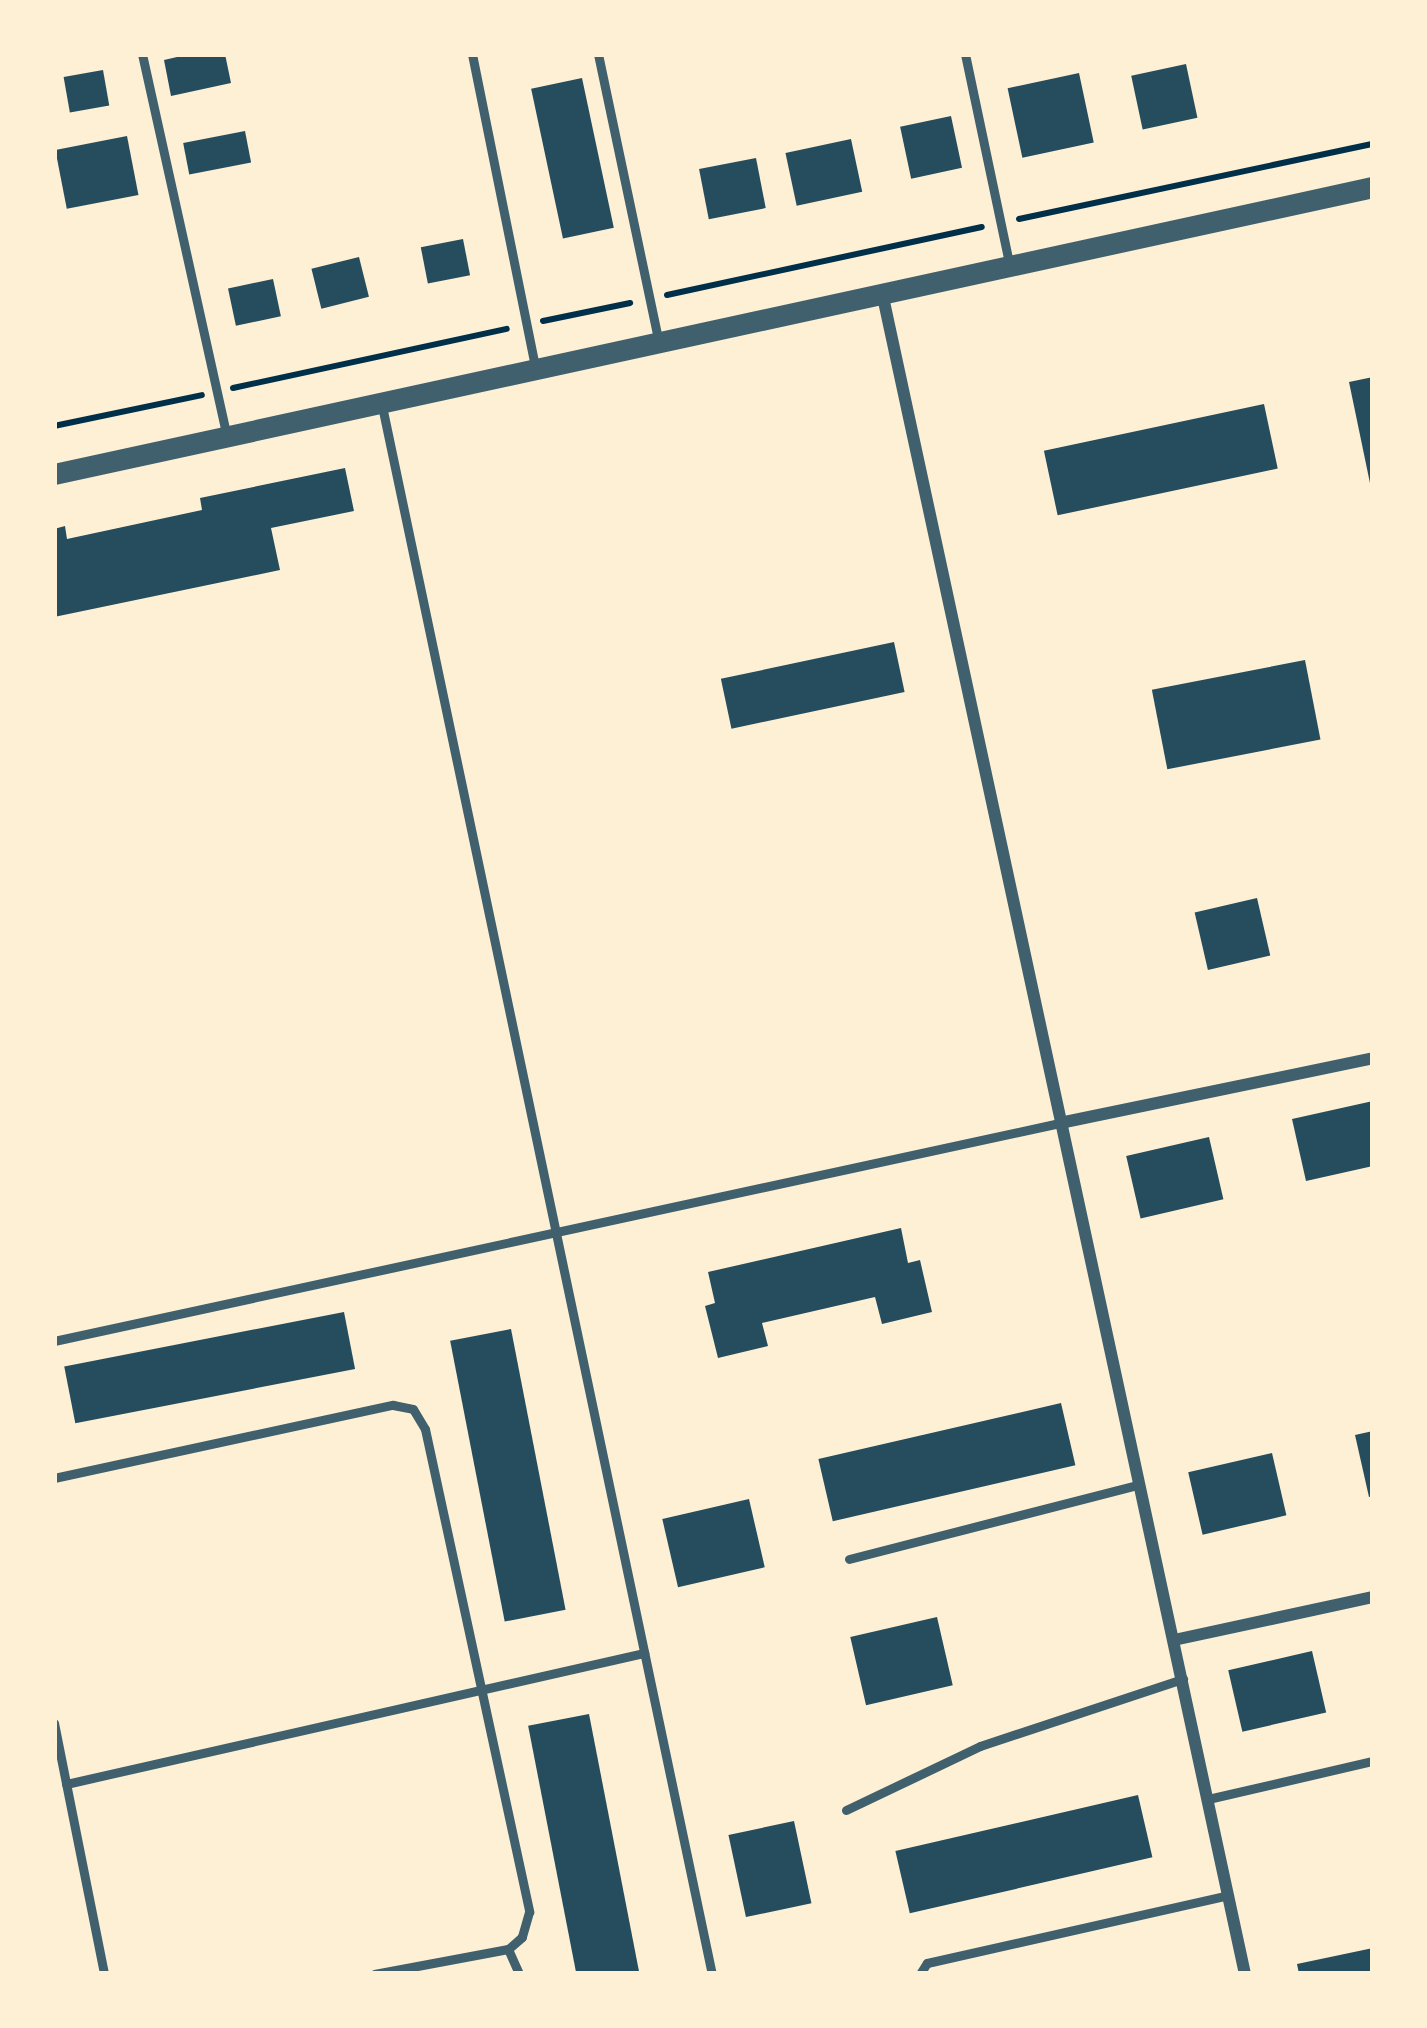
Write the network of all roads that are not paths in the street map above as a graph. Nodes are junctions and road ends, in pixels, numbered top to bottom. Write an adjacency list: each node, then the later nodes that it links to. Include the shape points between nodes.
1 (142, 54): 11 (lane)
2 (472, 54): 9 (lane)
3 (598, 54): 8 (lane)
4 (965, 54): 6 (lane)
5 (1373, 187): 6 (street)
6 (1010, 268): 7 (street)
7 (884, 297): 8 (street); 14 (street)
8 (659, 344): 9 (street)
9 (536, 371): 10 (street)
10 (382, 404): 11 (street); 15 (lane)
11 (226, 437): 12 (street)
12 (54, 475)
13 (1373, 1058): 14 (street)
14 (1060, 1123): 15 (lane); 18 (street)
15 (556, 1233): 16 (lane); 22 (lane)
16 (54, 1341)
17 (54, 1478): 24 (lane, via 393,1405 412,1409 425,1429)
18 (1137, 1485): 19 (lane); 21 (street)
19 (849, 1559)
20 (1373, 1597): 21 (street)
21 (1174, 1640): 23 (street)
22 (644, 1653): 24 (lane); 35 (lane)
23 (1183, 1679): 28 (street); 29 (lane, via 980,1747)
24 (482, 1685): 27 (lane); 31 (lane, via 529,1912 522,1937)
25 (54, 1723): 27 (lane)
26 (1373, 1761): 28 (lane)
27 (67, 1784): 32 (lane)
28 (1208, 1799): 30 (street)
29 (846, 1810)
30 (1228, 1895): 36 (lane, via 927,1964); 37 (street)
31 (508, 1948): 33 (lane); 34 (lane)
32 (104, 1974)
33 (374, 1974)
34 (519, 1974)
35 (712, 1974)
36 (920, 1974)
37 (1245, 1974)

